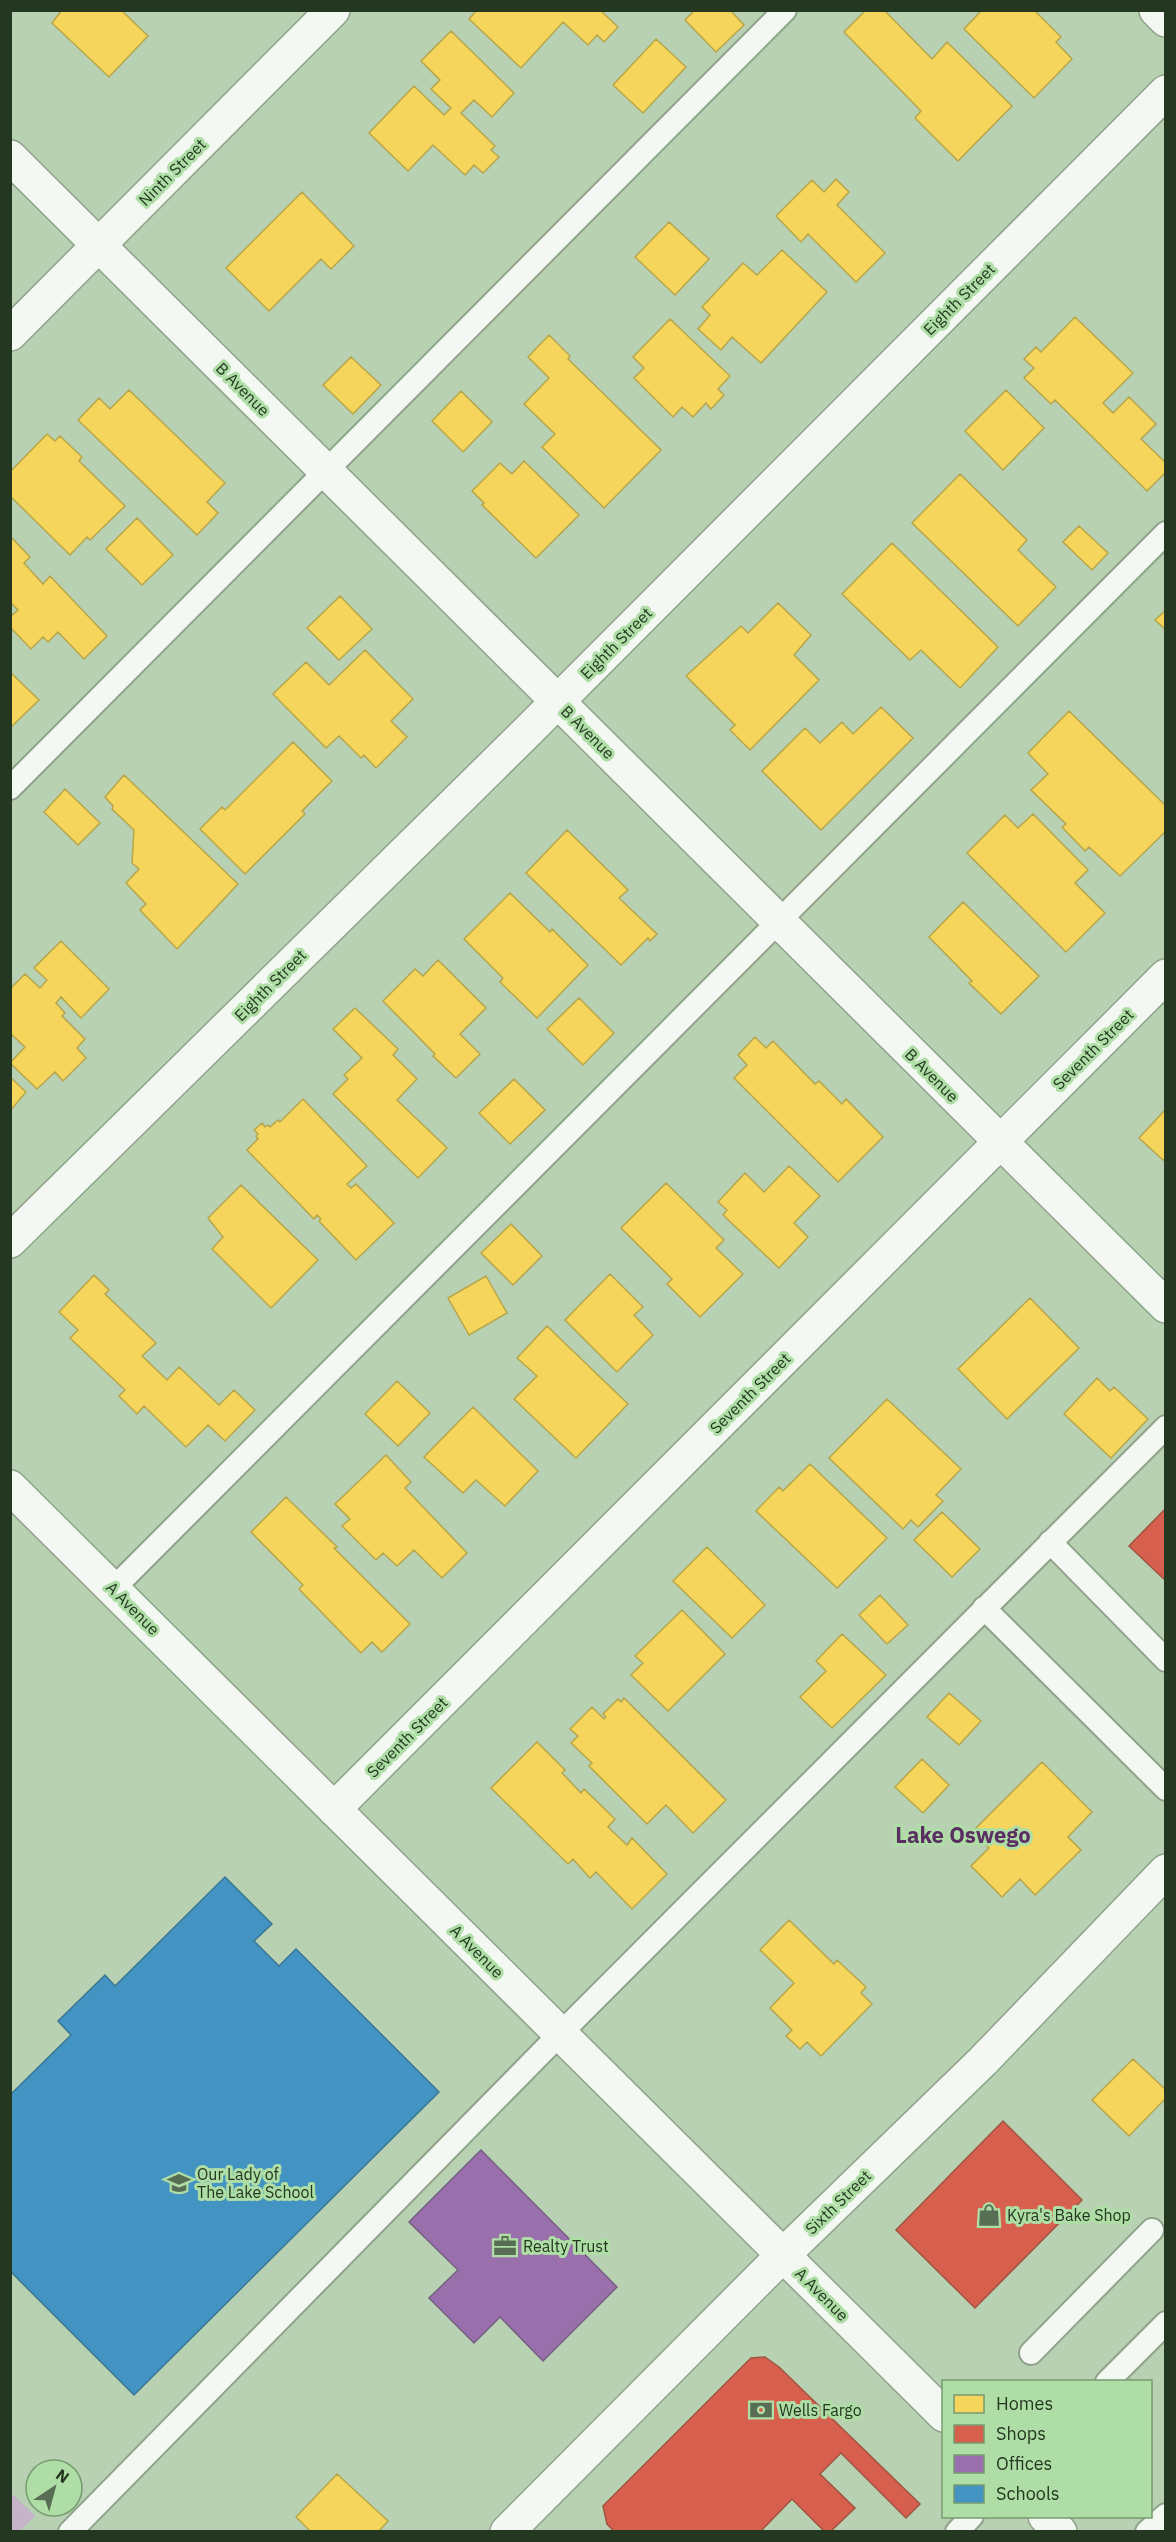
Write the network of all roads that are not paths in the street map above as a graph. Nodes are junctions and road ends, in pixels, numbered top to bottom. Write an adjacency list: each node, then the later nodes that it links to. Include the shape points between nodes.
1 (333, 10): 7 (street, Ninth Street)
2 (785, 10): 9 (lane)
3 (1156, 10): 4 (street)
4 (1166, 20)
5 (1166, 92): 11 (street, Eighth Street)
6 (10, 157): 7 (street, B Avenue)
7 (99, 245): 8 (street, Ninth Street); 9 (street, B Avenue)
8 (10, 334)
9 (326, 471): 11 (street, B Avenue); 12 (lane)
10 (1166, 533): 13 (lane)
11 (558, 702): 13 (street, B Avenue); 16 (street, Eighth Street)
12 (10, 788)
13 (778, 922): 15 (street, B Avenue); 21 (lane)
14 (1166, 976): 15 (street, Seventh Street)
15 (1000, 1142): 17 (street, B Avenue); 25 (street, Seventh Street)
16 (10, 1241)
17 (1166, 1306)
18 (1166, 1426): 20 (lane)
19 (10, 1487): 21 (street, A Avenue)
20 (1050, 1542): 22 (lane); 23 (lane)
21 (113, 1589): 25 (street, A Avenue)
22 (984, 1608): 24 (lane); 27 (lane)
23 (1166, 1660)
24 (1166, 1789)
25 (334, 1809): 27 (street, A Avenue)
26 (1166, 1871): 29 (street, Sixth Street, via 983,2061)
27 (560, 2034): 29 (street, A Avenue); 37 (lane)
28 (1152, 2230): 31 (lane)
29 (783, 2255): 33 (street, A Avenue); 38 (street, Sixth Street)
30 (1166, 2323): 32 (lane)
31 (1031, 2353)
32 (1109, 2380)
33 (942, 2413)
34 (1166, 2515): 41 (lane)
35 (971, 2518): 39 (lane)
36 (1046, 2518): 40 (street)
37 (70, 2532)
38 (507, 2532)
39 (957, 2532)
40 (1060, 2532)
41 (1147, 2532)

